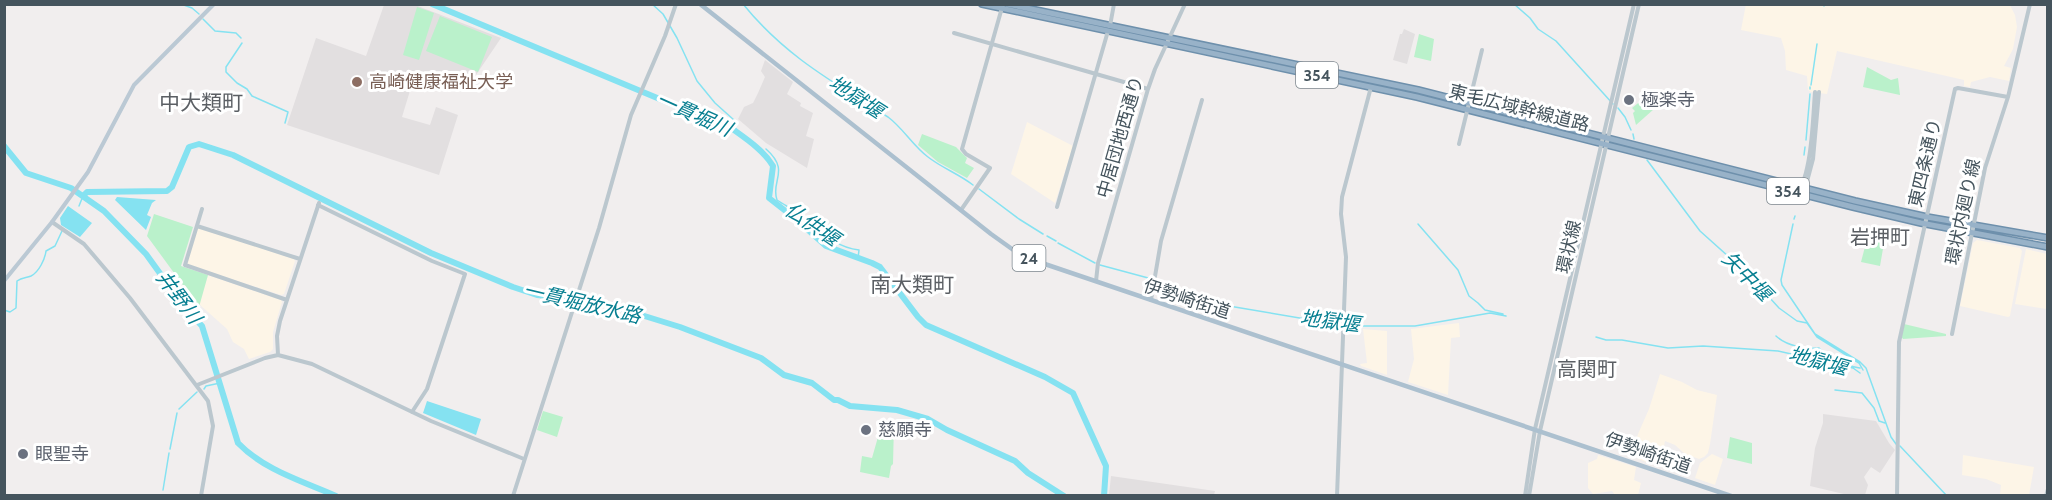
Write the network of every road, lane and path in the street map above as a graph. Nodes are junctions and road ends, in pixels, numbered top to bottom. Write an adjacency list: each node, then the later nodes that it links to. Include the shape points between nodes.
1 (214, 4): 32 (main road, via 134,85 92,166)
2 (676, 4): 50 (street, via 631,115)
3 (700, 4): 30 (main road, 伊勢崎街道 / 24)
4 (982, 4): 10 (highway, 東毛広域幹線道路 / 354)
5 (1114, 4): 11 (street)
6 (1185, 4): 13 (street, 中居団地西通り)
7 (1634, 4): 24 (street, 環状線)
8 (1639, 4): 24 (street, 環状線)
9 (2030, 4): 20 (street)
10 (1004, 6): 11 (highway, 東毛広域幹線道路 / 354); 14 (street)
11 (1109, 29): 13 (highway, 東毛広域幹線道路 / 354); 16 (street)
12 (954, 33): 14 (street)
13 (1168, 41): 17 (highway, 東毛広域幹線道路 / 354); 18 (street, 中居団地西通り); 22 (highway, 東毛広域幹線道路 / 354)
14 (991, 44): 16 (street); 30 (street, via 962,148 990,168)
15 (1482, 50): 22 (street)
16 (1096, 75): 18 (street); 28 (street)
17 (1371, 87): 23 (highway, 東毛広域幹線道路 / 354); 46 (street, via 1342,197 1346,257)
18 (1148, 89): 41 (street, 中居団地西通り, via 1098,263)
19 (1817, 92): 27 (street)
20 (2008, 97): 31 (street, 東四条通り, via 1955,89); 34 (street, 環状内廻り線, via 1986,164)
21 (1202, 100): 43 (street, via 1161,241)
22 (1469, 103): 23 (street); 24 (highway, 東毛広域幹線道路 / 354)
23 (1467, 109): 25 (street); 26 (highway, 東毛広域幹線道路 / 354)
24 (1606, 137): 26 (street, 環状線); 27 (highway, 東毛広域幹線道路 / 354)
25 (1459, 144)
26 (1604, 145): 27 (highway, 東毛広域幹線道路 / 354); 49 (street, 環状線)
27 (1802, 191): 31 (highway, 東毛広域幹線道路 / 354); 33 (highway, 東毛広域幹線道路 / 354)
28 (1057, 207)
29 (202, 209): 35 (street)
30 (961, 210): 41 (main road, 伊勢崎街道 / 24, via 1023,255)
31 (1927, 217): 33 (street, 東四条通り); 34 (highway, 東毛広域幹線道路 / 354)
32 (52, 222): 40 (main road); 47 (street, via 84,244)
33 (1925, 224): 36 (highway, 東毛広域幹線道路 / 354); 57 (street, 東四条通り, via 1899,342)
34 (1973, 225): 36 (street, 環状内廻り線); 37 (highway, 東毛広域幹線道路 / 354)
35 (197, 226): 39 (street); 42 (street, via 187,267)
36 (1971, 232): 38 (highway, 東毛広域幹線道路 / 354); 44 (street, 環状内廻り線)
37 (2048, 238)
38 (2048, 247)
39 (300, 259): 42 (street); 48 (street, via 318,204 465,274 427,389)
40 (4, 281)
41 (1096, 282): 43 (main road, 伊勢崎街道 / 24)
42 (287, 300): 45 (street, via 277,336)
43 (1150, 301): 46 (main road, 伊勢崎街道 / 24)
44 (1952, 334)
45 (278, 355): 47 (street); 48 (street, via 312,364)
46 (1343, 364): 49 (main road, 伊勢崎街道 / 24); 54 (street)
47 (197, 385): 52 (street, via 208,401 213,426)
48 (412, 412): 50 (street)
49 (1538, 430): 55 (street, 環状線); 56 (main road, 伊勢崎街道 / 24)
50 (524, 459): 53 (street)
51 (2048, 489): 58 (street)
52 (201, 495)
53 (513, 495)
54 (1337, 495)
55 (1527, 495)
56 (1731, 495)
57 (1897, 495)
58 (2046, 495)

